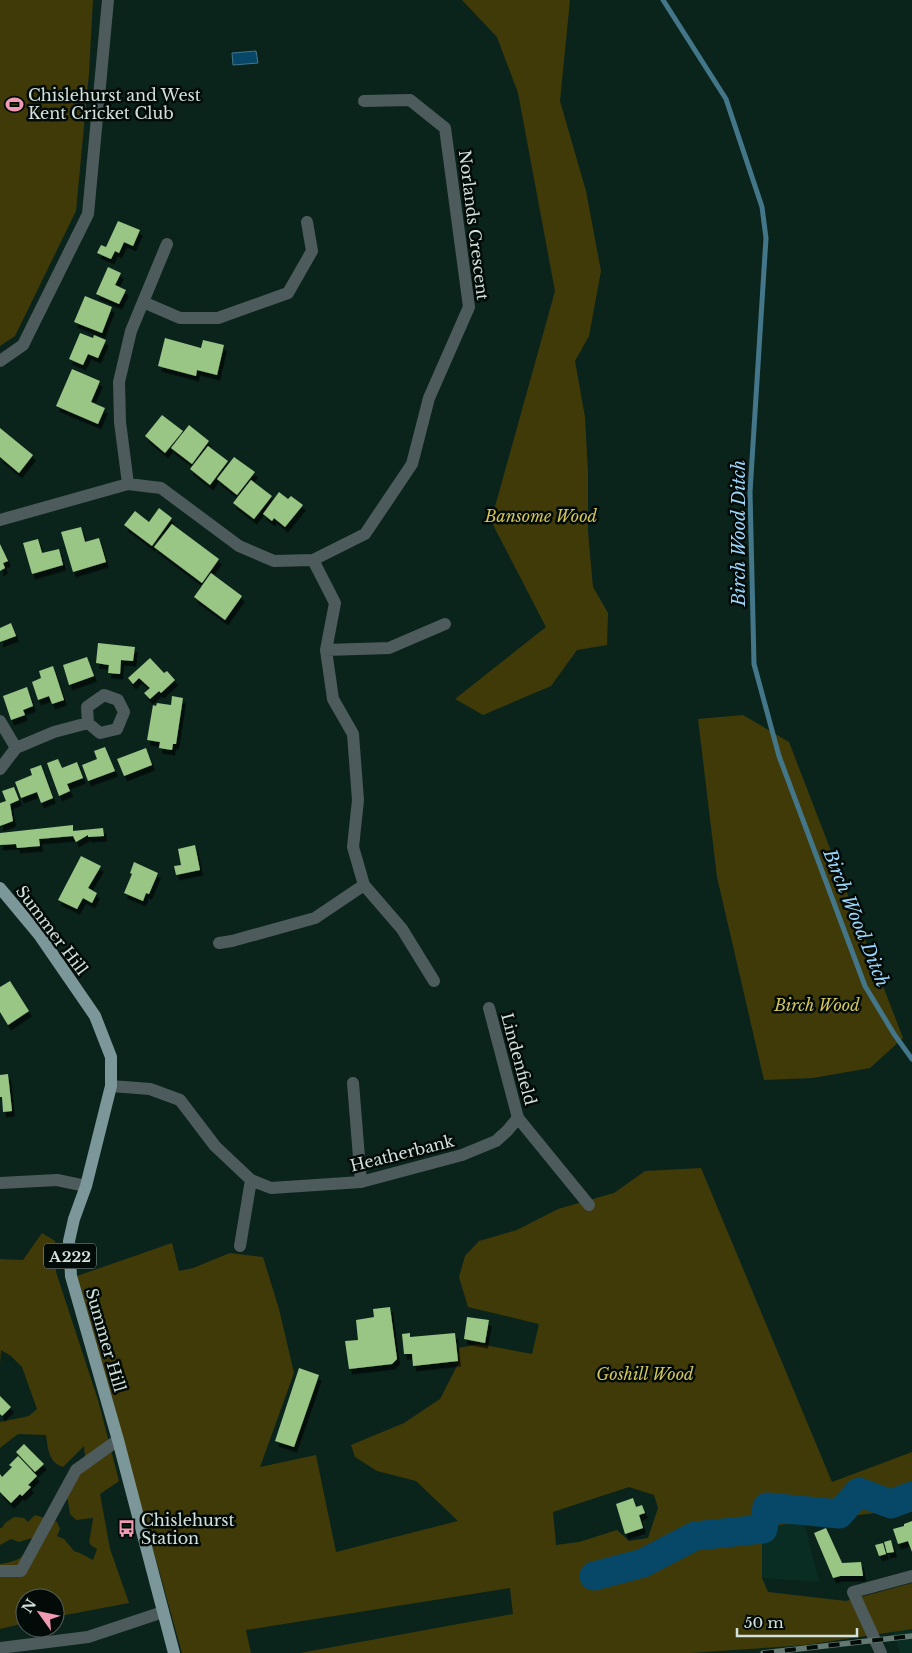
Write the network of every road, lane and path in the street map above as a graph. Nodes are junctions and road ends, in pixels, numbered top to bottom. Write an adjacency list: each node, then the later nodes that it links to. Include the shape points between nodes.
1 (108, 0): 6 (street, via 88,214 23,345)
2 (364, 100): 9 (street, Norlands Crescent, via 410,100 445,128 469,307 429,398 412,464 364,534)
3 (307, 222): 5 (street, via 312,251 288,293 218,318 180,318)
4 (167, 244): 5 (street)
5 (143, 302): 7 (street, via 119,382 120,422)
6 (0, 360)
7 (128, 484): 8 (street, Norlands Crescent); 9 (street, Norlands Crescent, via 161,488 239,546 274,561)
8 (0, 520)
9 (313, 560): 11 (street, via 335,603)
10 (445, 624): 11 (street, via 389,648)
11 (326, 650): 16 (street, via 334,699 353,734 358,800 353,847)
12 (0, 721): 14 (street)
13 (88, 723): 14 (street, via 54,732)
14 (16, 748): 15 (street)
15 (0, 769)
16 (364, 885): 18 (street, via 315,918); 19 (street, via 402,929)
17 (0, 888): 22 (main road, Summer Hill / A222, via 40,936 95,1016 111,1057)
18 (219, 944)
19 (434, 981)
20 (489, 1008): 23 (street, Lindenfield)
21 (353, 1083): 25 (street)
22 (111, 1086): 24 (street, Heatherbank, via 150,1089 180,1100 215,1146); 27 (main road, Summer Hill / A222)
23 (518, 1118): 25 (street, Heatherbank, via 496,1141 462,1155); 28 (street)
24 (250, 1180): 25 (street, Heatherbank, via 271,1188); 29 (street)
25 (361, 1182)
26 (0, 1183): 27 (street, via 57,1180)
27 (86, 1186): 30 (main road, Summer Hill / A222, via 69,1240 71,1276)
28 (589, 1205)
29 (240, 1246)
30 (118, 1440): 31 (street, via 76,1470 21,1571); 33 (main road, Summer Hill / A222)
31 (0, 1571)
32 (912, 1576): 36 (street, via 853,1592)
33 (164, 1612): 34 (street, via 88,1637); 35 (main road, Summer Hill / A222)
34 (0, 1648)
35 (174, 1653)
36 (881, 1653)

